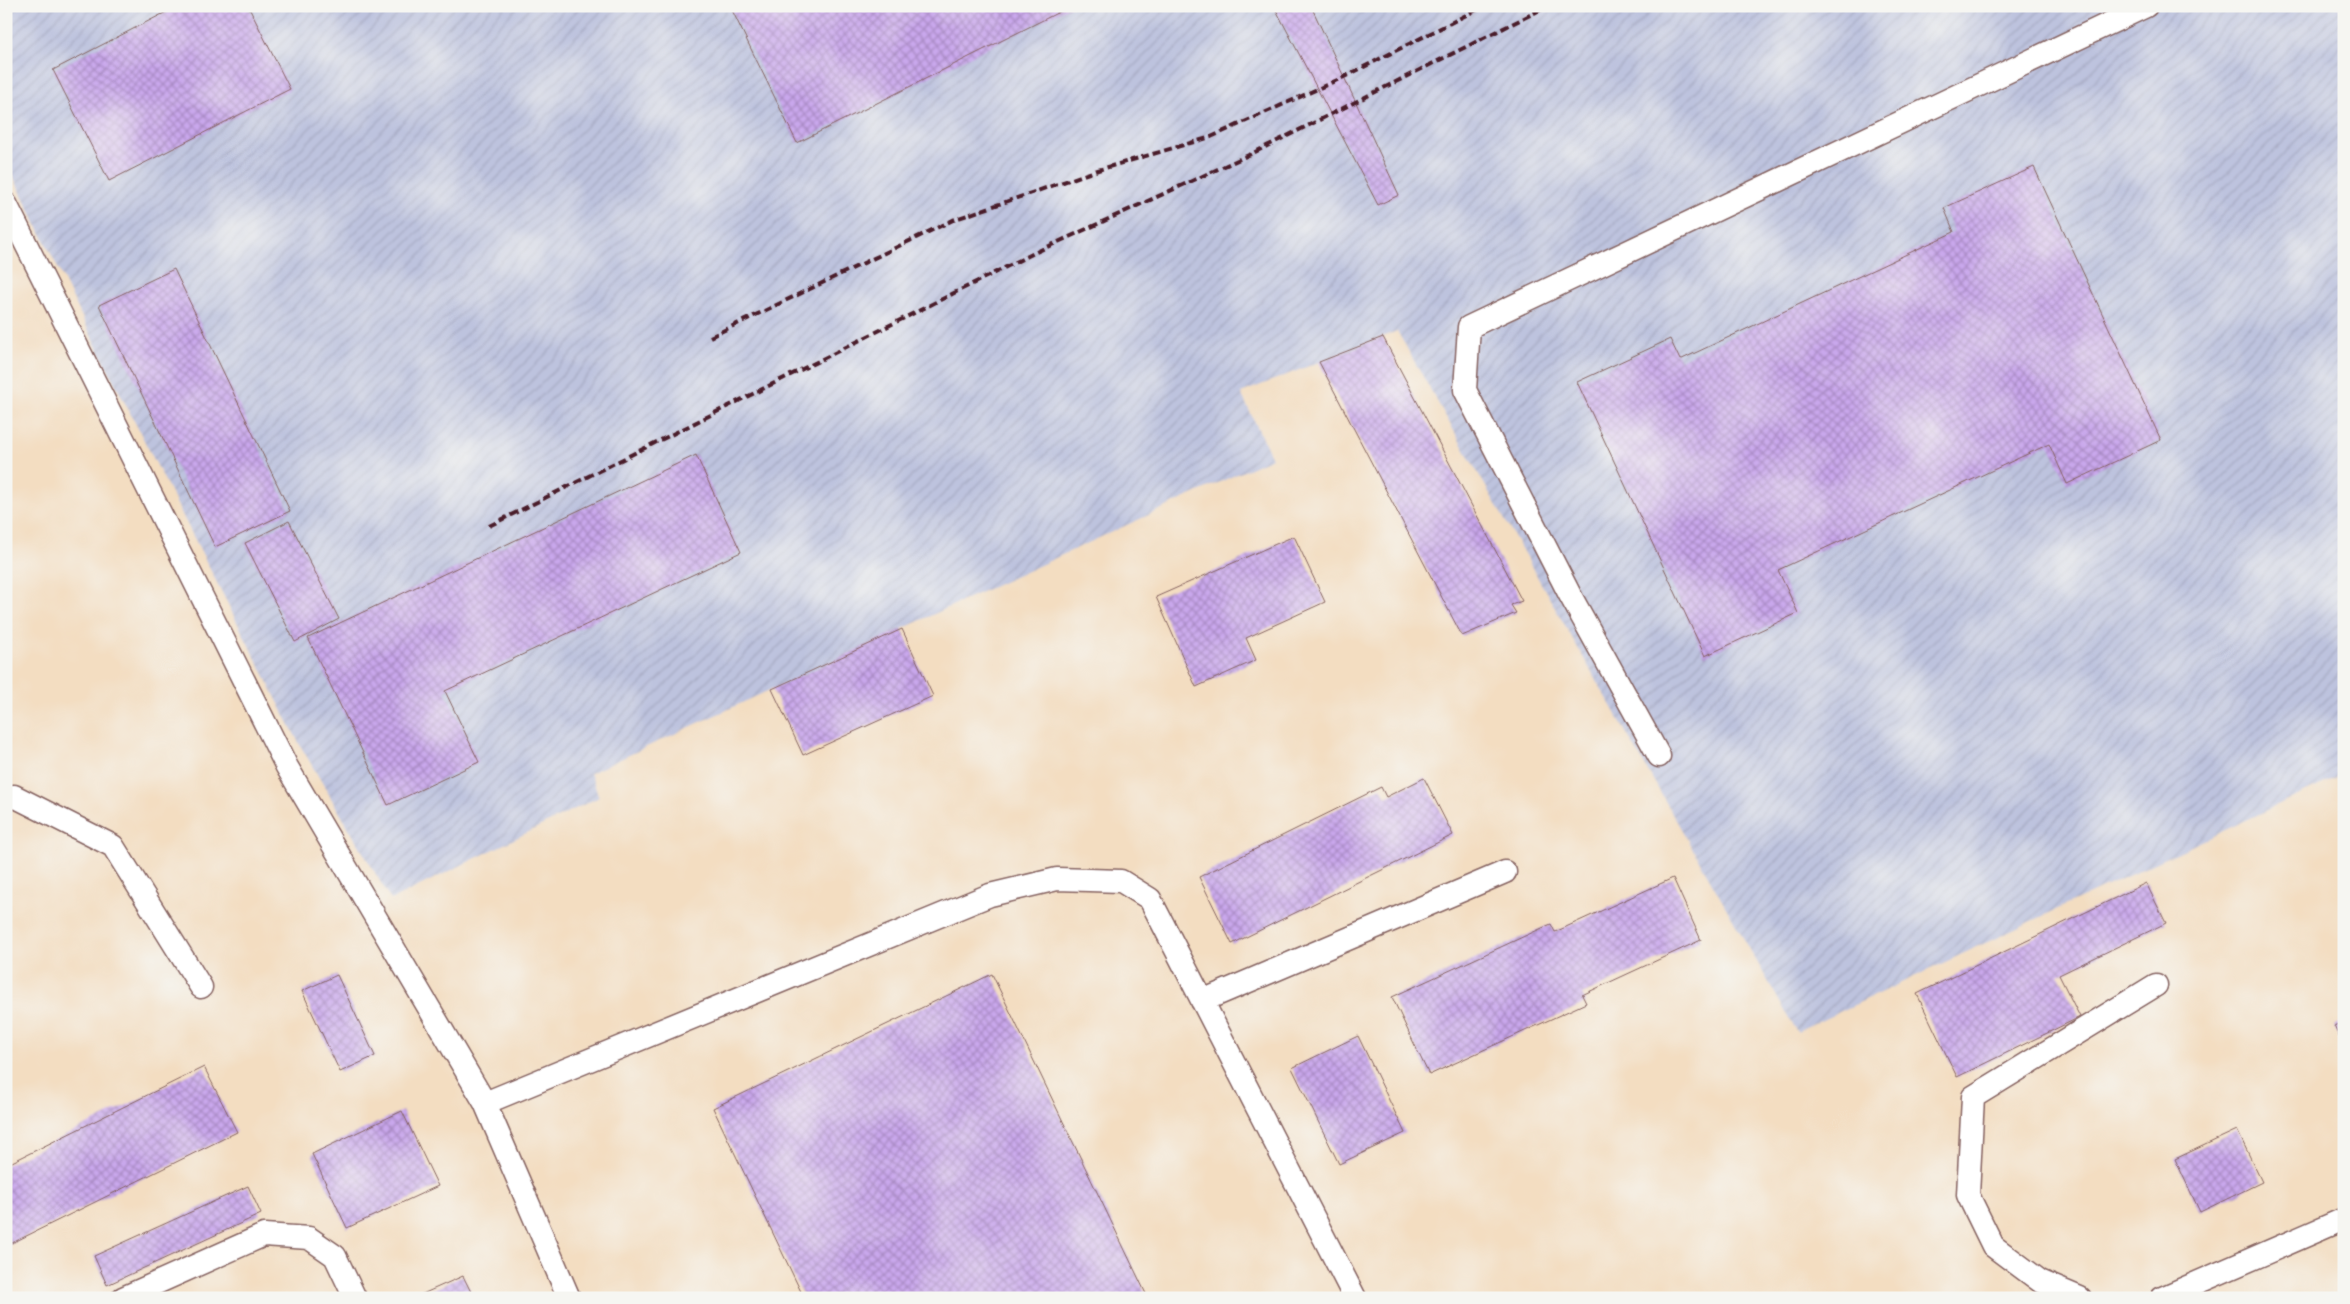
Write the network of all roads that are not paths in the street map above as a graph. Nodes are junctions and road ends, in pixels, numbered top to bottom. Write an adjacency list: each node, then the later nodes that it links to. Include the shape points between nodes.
1 (2146, 6): 4 (lane, via 1469,327 1465,390 1570,596)
2 (6, 204): 3 (lane)
3 (11, 228): 10 (lane, via 286,767)
4 (1659, 756)
5 (6, 800): 8 (lane, via 14,796 113,846)
6 (1505, 872): 9 (lane)
7 (2156, 985): 16 (lane, via 1973,1097 1968,1195 1993,1246 2040,1282)
8 (201, 988)
9 (1202, 1001): 10 (lane, via 1150,899 1120,881 1056,879 990,895); 15 (lane)
10 (485, 1103): 14 (lane)
11 (2344, 1219): 17 (lane)
12 (123, 1298): 13 (lane, via 264,1235 310,1238 335,1256)
13 (355, 1298)
14 (569, 1298)
15 (1355, 1298)
16 (2080, 1298)
17 (2162, 1298)

